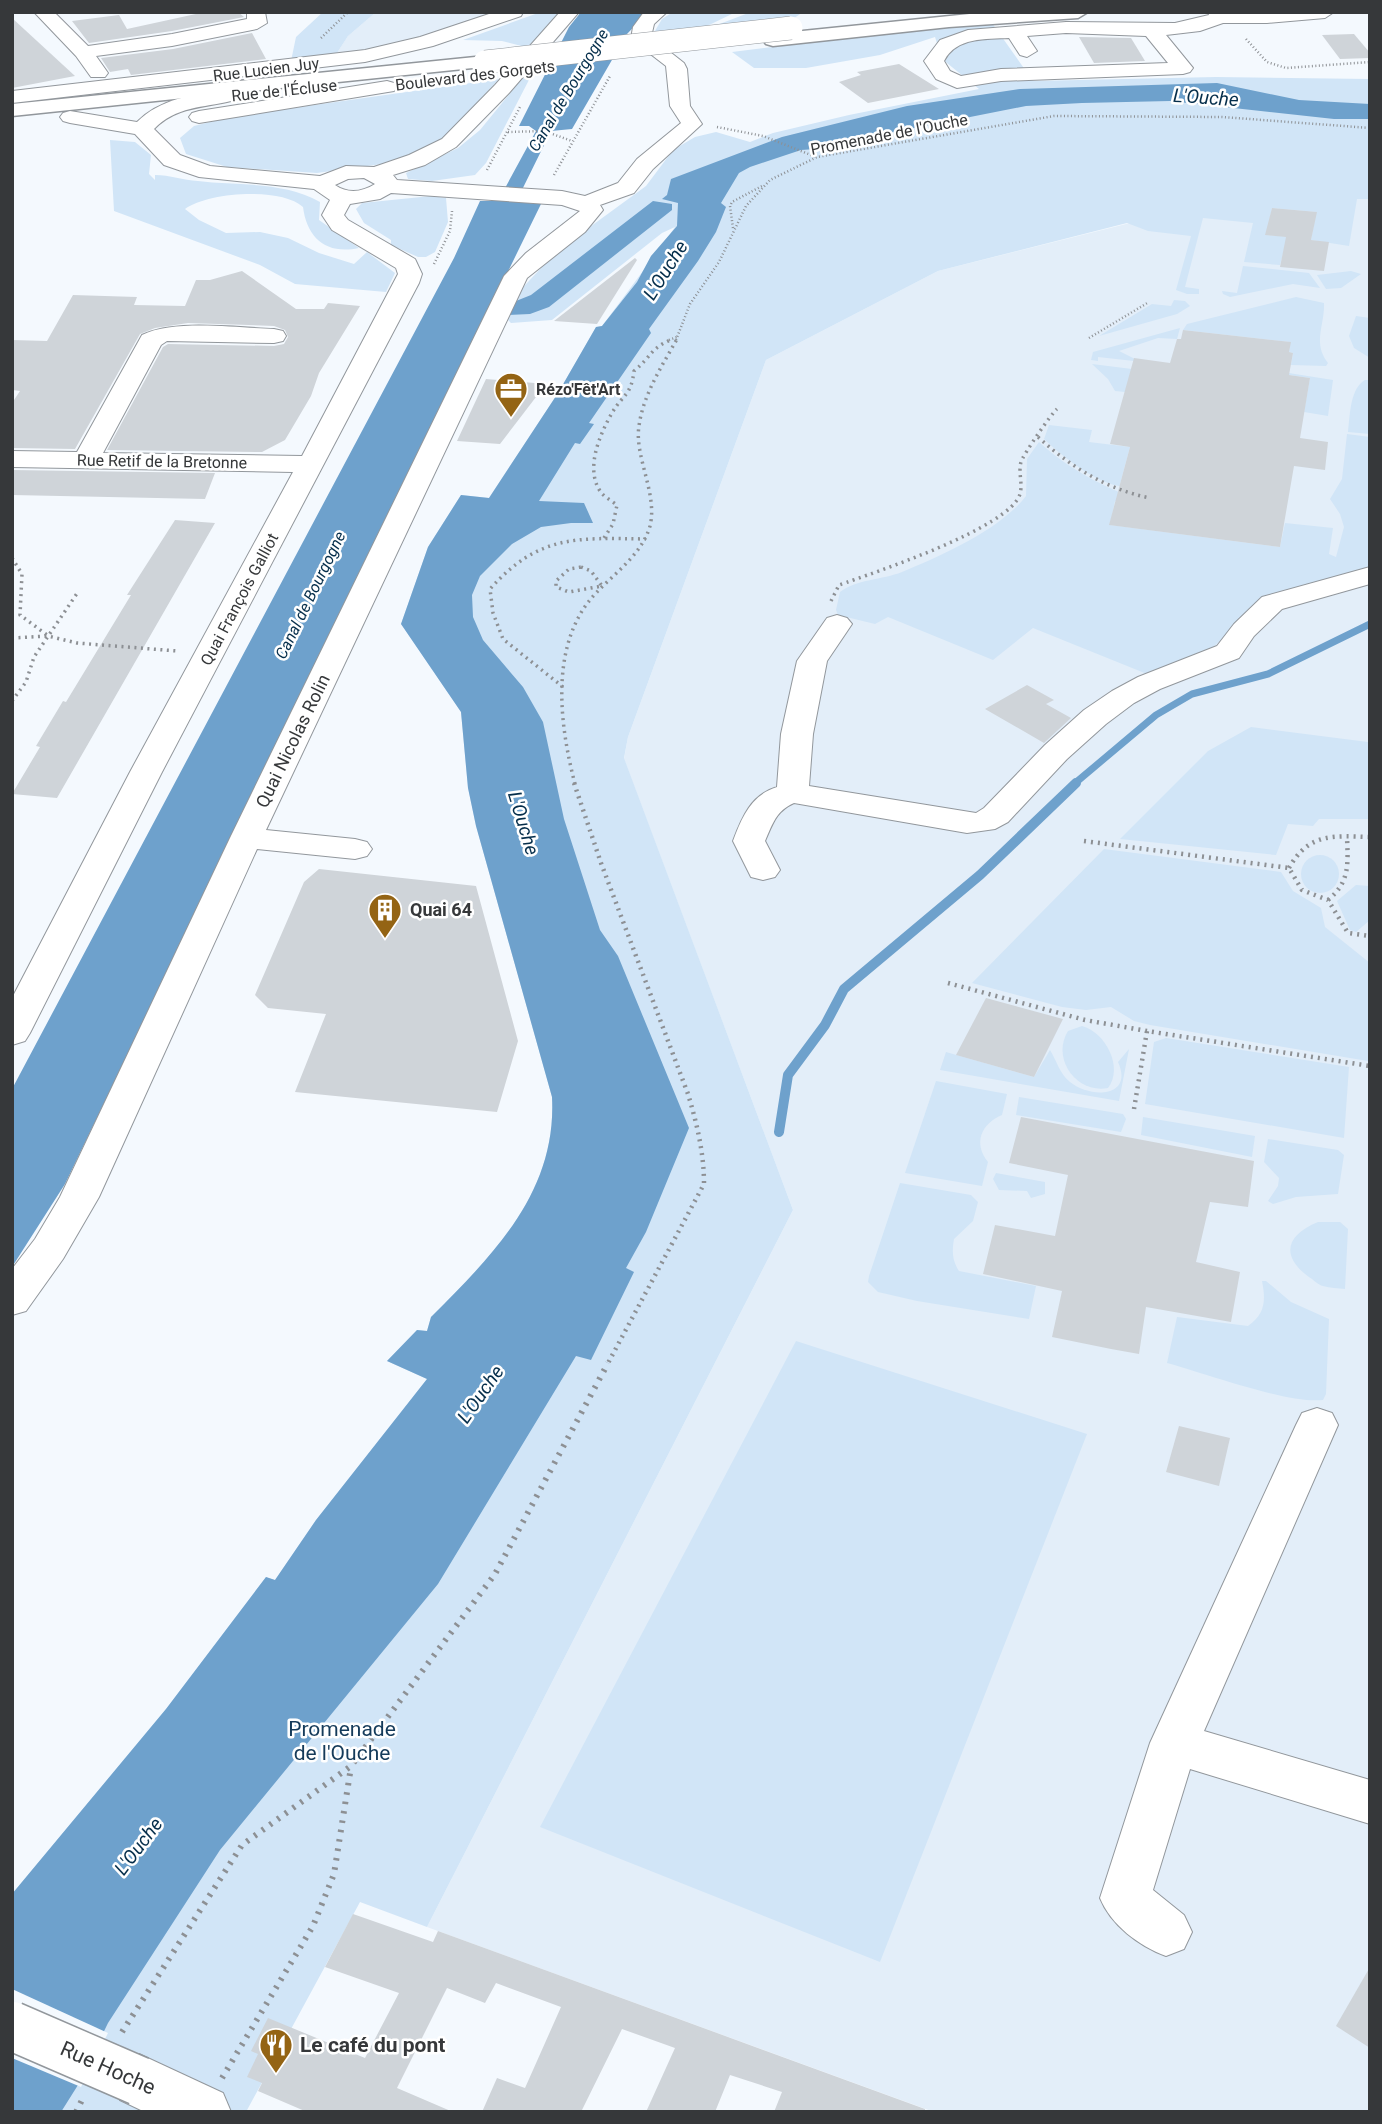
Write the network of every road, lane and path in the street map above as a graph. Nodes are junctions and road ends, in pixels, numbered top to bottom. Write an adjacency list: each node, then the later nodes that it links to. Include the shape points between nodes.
1 (43, 12): 15 (street)
2 (514, 12): 21 (street, Rue Lucien Juy, via 426,42 365,56)
3 (570, 12): 34 (street, via 449,143)
4 (658, 12): 27 (street, via 646,21 641,39 674,63 680,106)
5 (936, 12): 18 (main road, Boulevard des Gorgets, bridge)
6 (1070, 13): 9 (street, Boulevard des Gorgets); 18 (main road, Boulevard des Gorgets)
7 (1317, 13): 8 (street); 10 (street)
8 (1219, 15): 9 (street, via 1198,26)
9 (1149, 20): 12 (street); 20 (street, via 1183,68)
10 (1328, 20)
11 (264, 31): 14 (street); 15 (street)
12 (1015, 32): 20 (street); 20 (street, via 964,37 937,51 934,61 943,75 957,82)
13 (1241, 33): 16 (path, via 1264,60 1286,68)
14 (310, 46)
15 (83, 52): 21 (street)
16 (1370, 62)
17 (615, 67): 31 (path)
18 (479, 68): 19 (main road, Boulevard des Gorgets); 25 (main road, Boulevard des Gorgets, via 387,87)
19 (405, 71): 21 (main road, Boulevard des Gorgets); 25 (street, Rue de l'Écluse, via 183,103)
20 (1043, 74)
21 (118, 94): 22 (street, Rue Lucien Juy); 23 (main road, Boulevard des Gorgets); 25 (street)
22 (12, 97)
23 (12, 110)
24 (70, 117): 25 (main road, Boulevard des Gorgets); 26 (main road, Boulevard des Gorgets); 29 (street)
25 (172, 117): 29 (street, Rue de l'Écluse, via 151,117); 32 (street)
26 (12, 120)
27 (692, 124): 33 (path, via 763,136); 38 (street, via 645,164 626,188)
28 (1370, 128): 33 (path, Promenade de l'Ouche, via 1223,117 1054,116)
29 (142, 129): 32 (street)
30 (508, 132): 31 (path, via 554,134)
31 (572, 141): 37 (path)
32 (161, 147): 36 (street, via 172,160 206,173)
33 (817, 157): 35 (path, Promenade de l'Ouche)
34 (380, 180): 36 (street, via 370,195); 37 (street, via 469,191)
35 (769, 182): 39 (path, Promenade de l'Ouche, via 746,206); 39 (path, via 732,202)
36 (334, 190): 50 (street, Quai François Galliot, via 333,215 340,225 407,264 410,274)
37 (548, 190): 38 (street)
38 (586, 203): 67 (street, Quai Nicolas Rolin, via 592,207 591,213 516,276)
39 (733, 229): 44 (path, Promenade de l'Ouche, via 719,262 690,304)
40 (1150, 302): 45 (path)
41 (132, 333): 42 (street)
42 (157, 336): 43 (street); 49 (street, via 147,344)
43 (274, 336)
44 (678, 336): 52 (path, via 655,346 648,360 634,371 632,388 613,411 596,445 600,491 617,505); 53 (path, Promenade de l'Ouche, via 648,394 638,428 652,511)
45 (1089, 338)
46 (1057, 410): 47 (path)
47 (1038, 437): 51 (path, via 1081,472 1121,491); 58 (path, via 1021,461 1020,495 1011,507 924,556 839,585 828,617)
48 (12, 459): 49 (street, Rue Retif de la Bretonne)
49 (86, 460): 50 (street, Rue Retif de la Bretonne)
50 (311, 464): 61 (street, Quai François Galliot)
51 (1150, 498)
52 (604, 539): 53 (path); 62 (path, via 544,544 522,557 490,589 492,613 503,639)
53 (646, 539): 56 (path)
54 (12, 558): 59 (path, via 22,574 20,615)
55 (1370, 575): 64 (street, via 1272,603 1228,652 1123,697 1095,717 996,815 983,822)
56 (602, 586): 56 (path, via 569,593 555,583 569,569 581,567 591,571); 62 (path, via 584,606 569,634)
57 (78, 592): 59 (path)
58 (837, 624): 64 (street, via 812,661 797,734)
59 (48, 636): 60 (path); 61 (path, via 77,643); 63 (path)
60 (12, 638)
61 (209, 654): 76 (street, Quai François Galliot)
62 (564, 688): 82 (path, via 569,753 582,808 680,1071 705,1159 704,1185 495,1574)
63 (12, 701)
64 (793, 793): 71 (street, via 764,805 749,841)
65 (1347, 837): 66 (path); 70 (path, via 1310,841 1299,849); 72 (path, via 1349,877)
66 (1370, 837)
67 (246, 838): 69 (street); 79 (street, Quai Nicolas Rolin, via 79,1197)
68 (1084, 841): 70 (path)
69 (355, 849)
70 (1289, 868): 72 (path, via 1302,890)
71 (764, 870)
72 (1328, 900): 73 (path, via 1348,933)
73 (1370, 936)
74 (948, 983): 75 (path, via 1085,1020)
75 (1147, 1031): 77 (path); 78 (path)
76 (12, 1033)
77 (1370, 1066)
78 (1134, 1109)
79 (12, 1300)
80 (1317, 1425): 81 (street)
81 (1174, 1743): 83 (street); 84 (street, via 1125,1898)
82 (351, 1766): 85 (path, via 242,1845); 87 (path, via 334,1874 313,1926)
83 (1370, 1802)
84 (1166, 1932)
85 (136, 2008)
86 (12, 2026): 87 (street, Rue Hoche, bridge)
87 (203, 2111)

